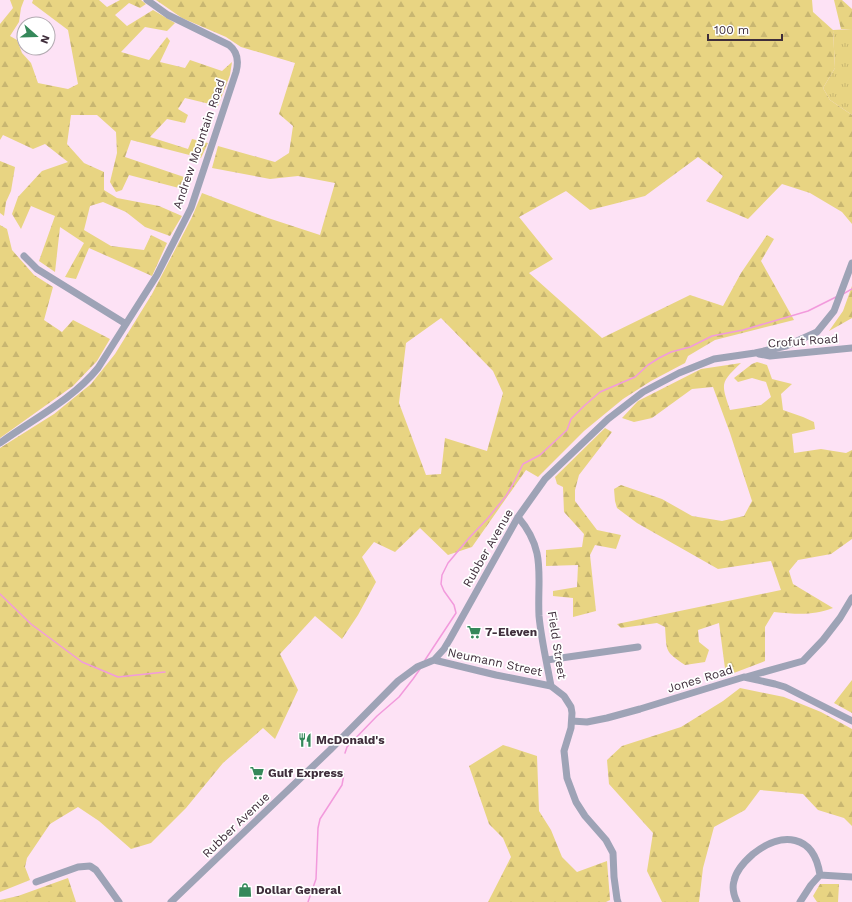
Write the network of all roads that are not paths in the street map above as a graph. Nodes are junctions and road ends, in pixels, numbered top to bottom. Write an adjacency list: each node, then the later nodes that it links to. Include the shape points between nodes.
1 (147, 0): 4 (street, Andrew Mountain Road, via 168,15 228,45 235,51 238,61 191,208 157,275)
2 (24, 256): 4 (street, via 36,269)
3 (852, 263): 6 (street, Rubber Avenue, via 834,311 817,332 786,346)
4 (126, 324): 7 (street, Andrew Mountain Road, via 104,360 87,380)
5 (852, 348): 6 (street, Crofut Road, via 770,356)
6 (755, 353): 8 (street, Rubber Avenue, via 714,359 679,373 643,392 608,419 545,479)
7 (0, 443)
8 (518, 517): 11 (street, Field Street, via 531,534 540,566 540,617); 12 (street, Rubber Avenue, via 450,639)
9 (852, 598): 13 (street, via 823,640 803,661)
10 (638, 647): 11 (street)
11 (547, 660): 14 (street, Field Street)
12 (433, 661): 14 (street, Neumann Street); 21 (street, Rubber Avenue, via 417,667 398,681 330,750)
13 (744, 677): 15 (street, Jones Road, via 785,687); 16 (street, Jones Road, via 607,718)
14 (552, 686): 16 (street, Field Street, via 568,701)
15 (852, 721)
16 (572, 722): 22 (street, Field Street, via 564,751 567,778 576,802 613,853)
17 (820, 875): 18 (street); 23 (street, via 814,854 807,846 787,839 777,840 744,862 734,882); 24 (street)
18 (852, 877)
19 (36, 882): 20 (street, via 78,867 90,866 96,870)
20 (119, 902)
21 (171, 902)
22 (618, 902)
23 (737, 902)
24 (800, 902)

